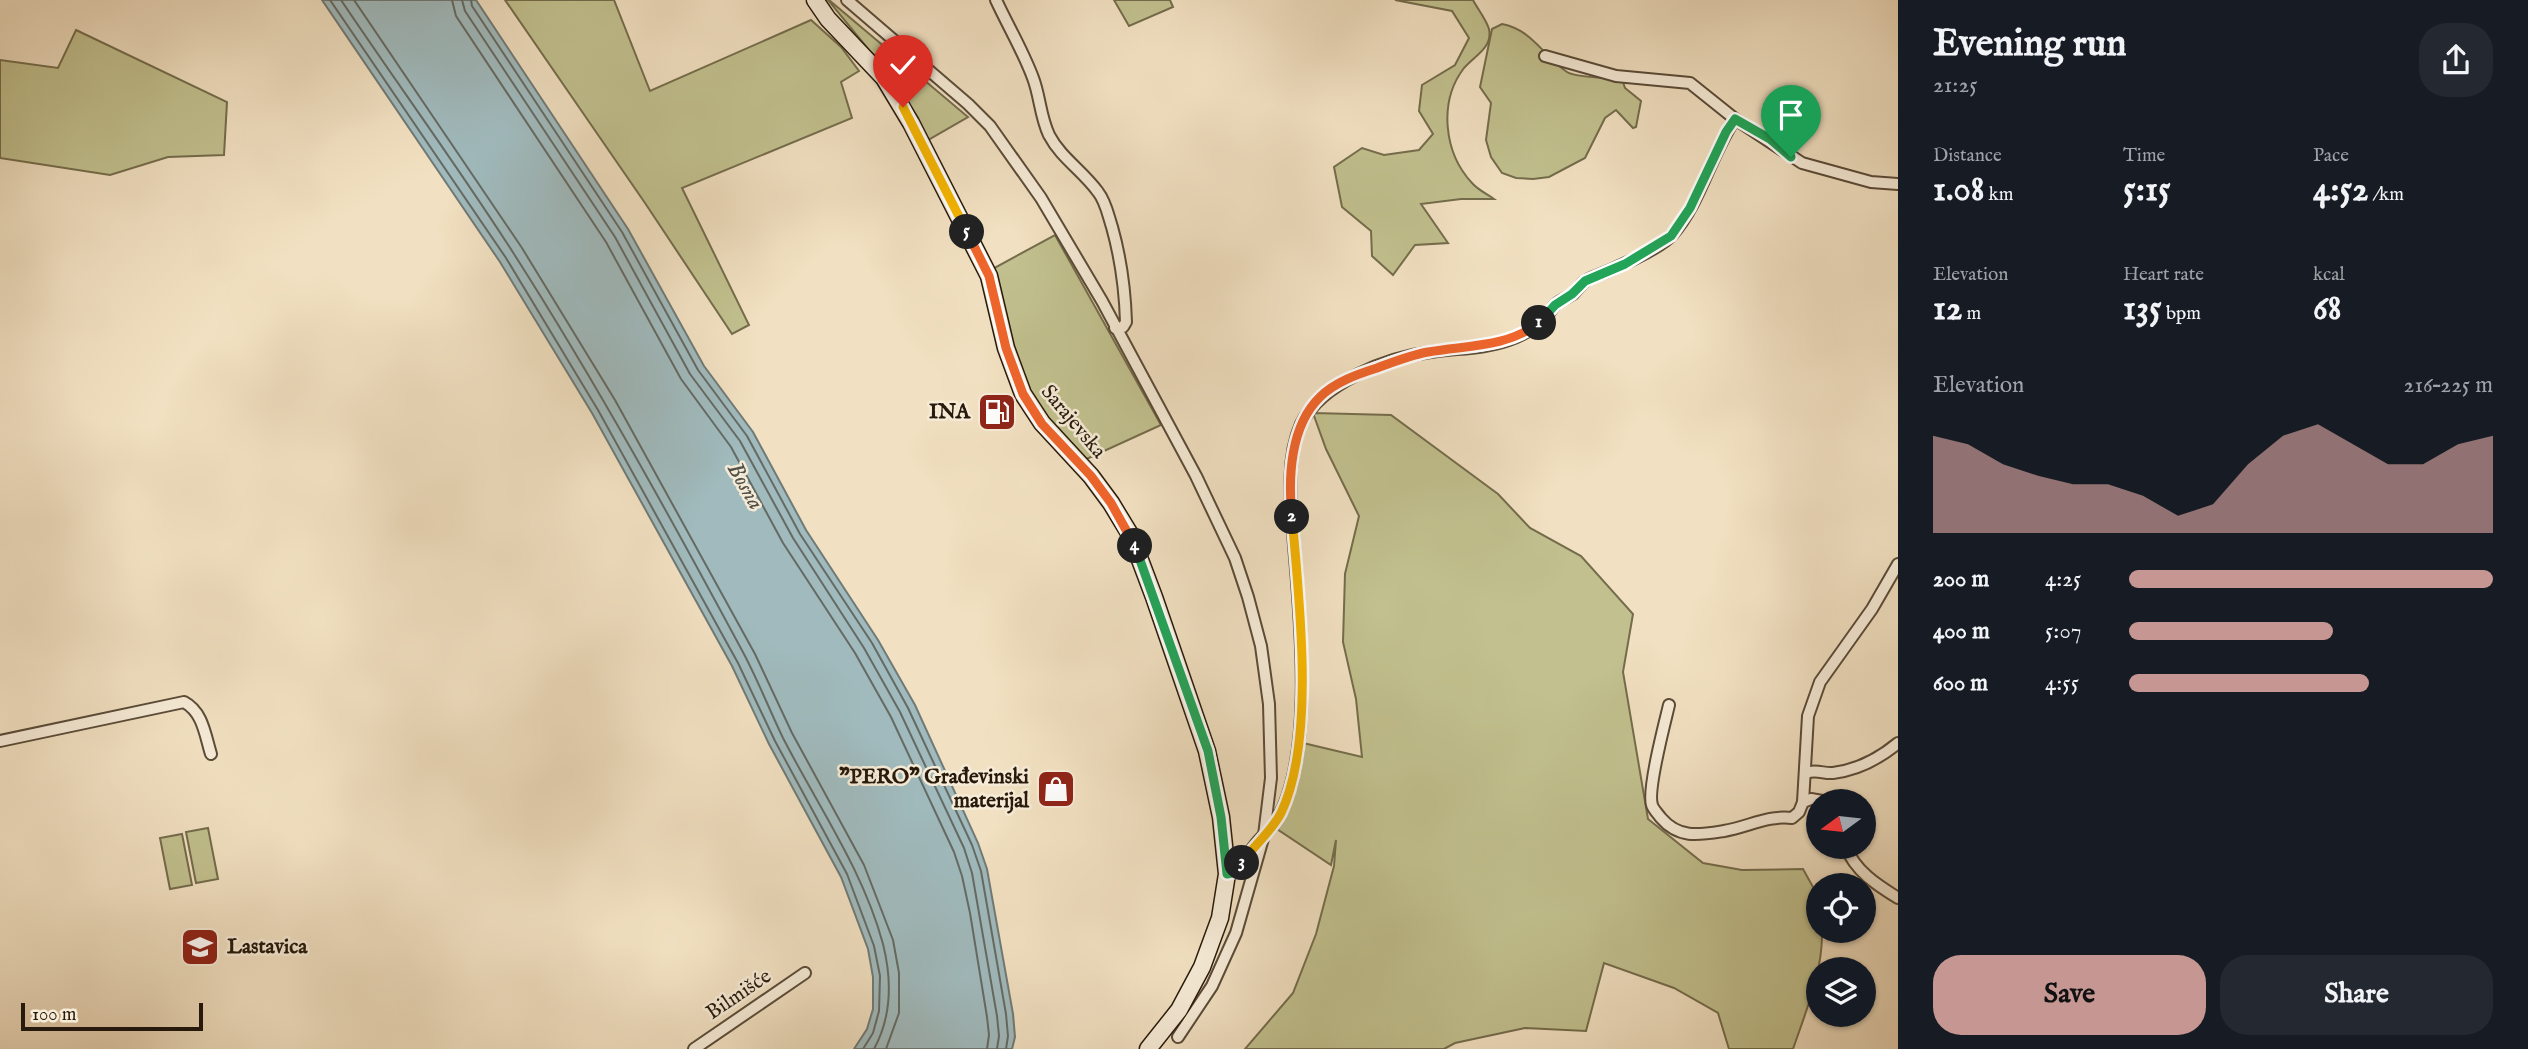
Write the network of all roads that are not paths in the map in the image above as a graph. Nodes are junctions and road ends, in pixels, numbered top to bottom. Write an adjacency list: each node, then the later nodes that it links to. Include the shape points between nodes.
1 (815, 0): 18 (main road, Sarajevska, via 884,78 911,123 989,276 1006,348 1023,394 1042,424 1091,476 1131,536 1208,751)
2 (847, 0): 7 (street, via 989,127 1041,198)
3 (996, 0): 7 (street, via 1035,82 1050,137 1105,203 1125,289 1126,322)
4 (1545, 56): 5 (street, via 1616,76 1690,83)
5 (1735, 119): 6 (street, via 1802,163 1871,182); 16 (street, via 1671,236 1585,281 1527,332 1508,341 1428,352 1384,365 1336,386 1310,411 1296,443 1290,501 1302,658 1299,744 1282,810)
6 (1898, 184)
7 (1115, 328): 16 (street, via 1196,476 1248,597 1269,704 1270,778)
8 (1898, 564): 13 (street, via 1820,682 1808,716)
9 (1669, 705): 15 (street, via 1651,795 1652,805 1674,832 1727,831 1763,819 1792,818)
10 (0, 741): 12 (street, via 184,702 199,714)
11 (1898, 743): 13 (street, via 1856,768)
12 (211, 754)
13 (1806, 773): 15 (street)
14 (1806, 801): 15 (street)
15 (1803, 802)
16 (1264, 835): 18 (street, via 1241,866); 21 (street, via 1236,933 1212,985)
17 (1853, 859): 19 (street, via 1858,869)
18 (1227, 874): 23 (main road, Sarajevska, via 1220,918 1202,967 1179,1010)
19 (1898, 898)
20 (805, 973): 22 (street, Bilmišće)
21 (1178, 1037)
22 (694, 1049)
23 (1148, 1049)

